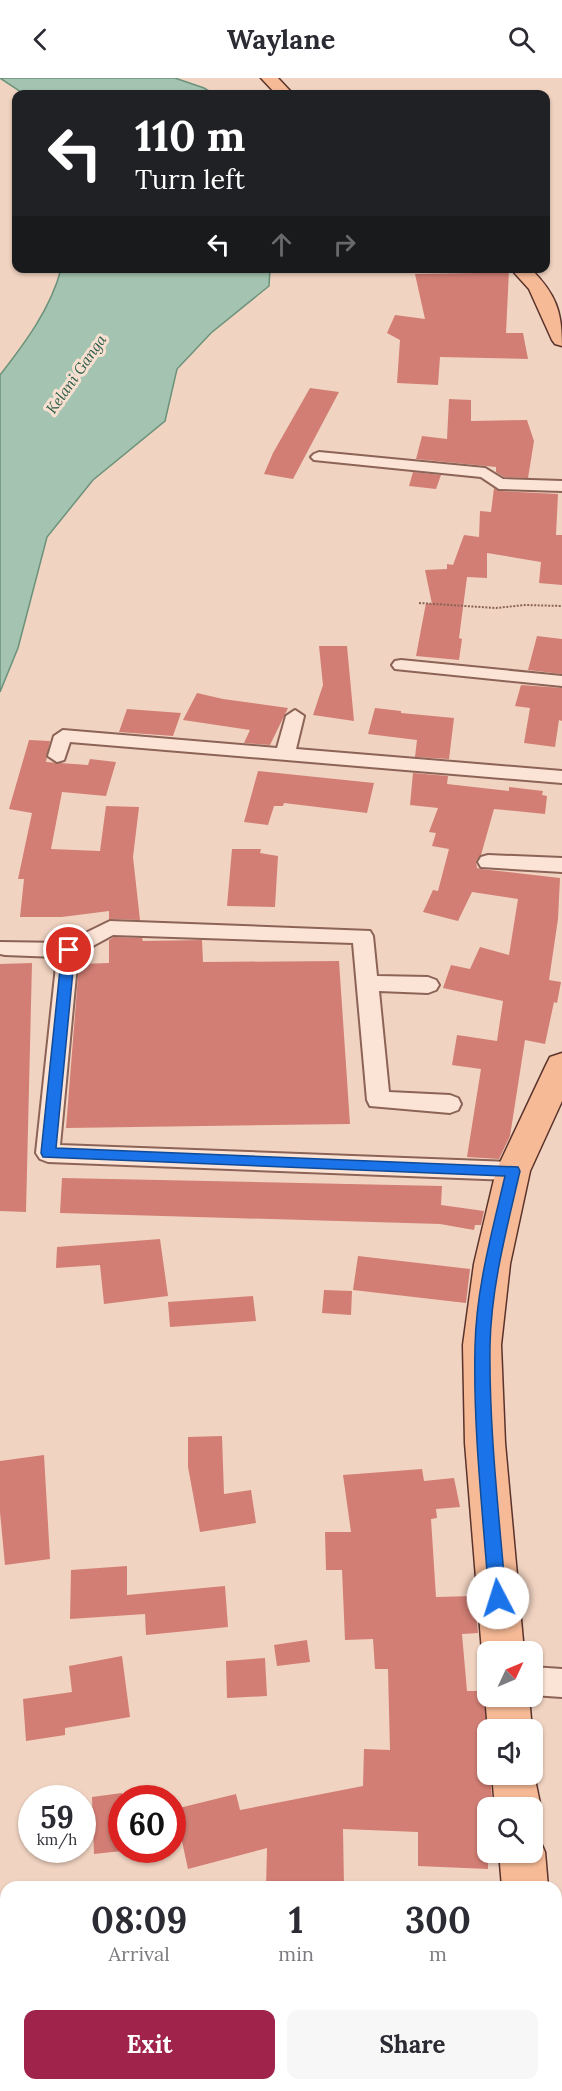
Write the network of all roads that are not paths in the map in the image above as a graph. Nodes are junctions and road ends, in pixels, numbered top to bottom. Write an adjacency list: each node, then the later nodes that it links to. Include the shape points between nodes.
1 (269, 78): 2 (main road)
2 (281, 90)
3 (524, 273): 4 (main road)
4 (556, 311): 5 (main road)
5 (562, 340)
6 (319, 457): 7 (street, via 484,472 499,484)
7 (562, 486)
8 (401, 665): 9 (street)
9 (562, 681)
10 (295, 716): 11 (street)
11 (285, 754): 12 (street, via 63,736); 13 (street)
12 (57, 756)
13 (562, 777)
14 (488, 862): 15 (street)
15 (562, 865)
16 (5, 948): 17 (street)
17 (69, 950): 18 (street, via 110,928 363,936); 22 (street, via 48,1153)
18 (368, 983): 19 (street); 21 (street, via 378,1100)
19 (428, 985)
20 (562, 1065): 22 (main road)
21 (450, 1104)
22 (513, 1171): 23 (main road, via 492,1264 482,1345 485,1443)
23 (502, 1641)
24 (543, 1682): 25 (street)
25 (562, 1683)
26 (523, 1863): 27 (main road)
27 (524, 1881)

